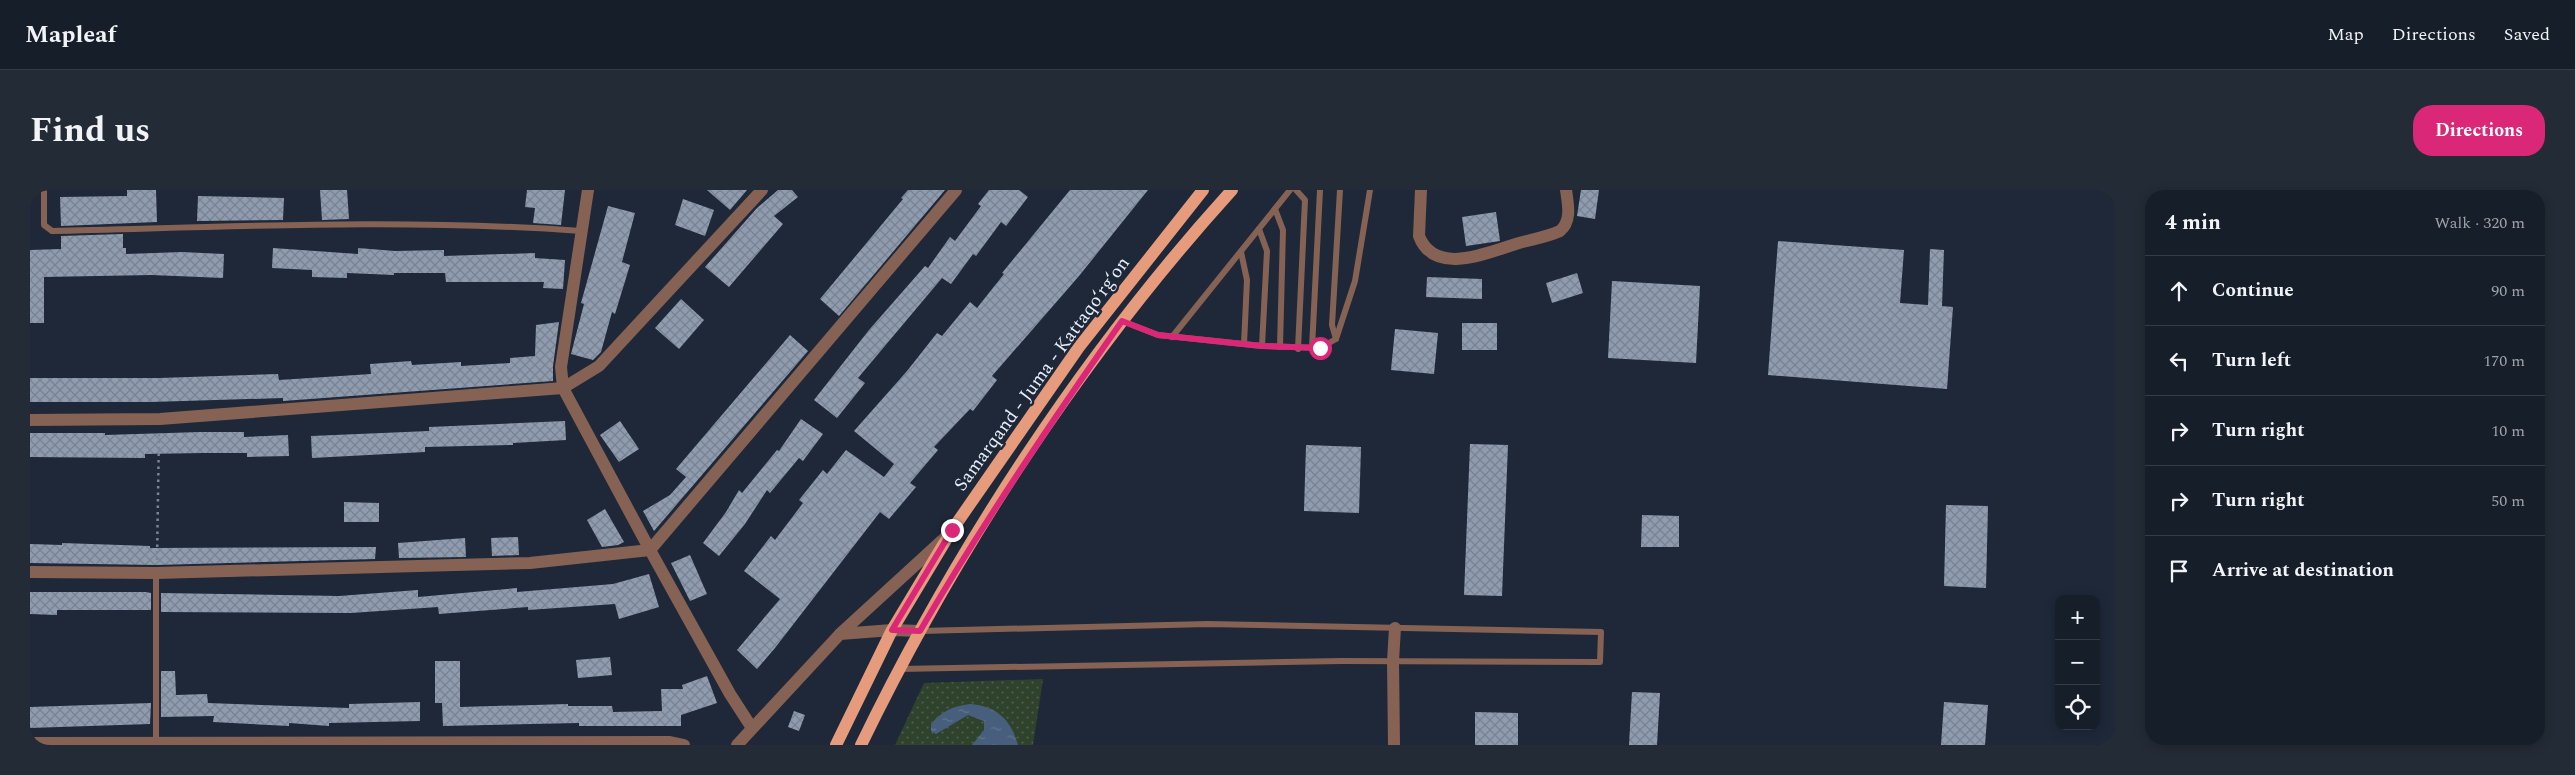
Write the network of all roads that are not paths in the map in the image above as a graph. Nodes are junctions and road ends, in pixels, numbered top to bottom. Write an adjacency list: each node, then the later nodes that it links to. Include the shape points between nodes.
1 (44, 190): 16 (lane, via 44,225 52,231 361,223)
2 (588, 190): 16 (street)
3 (762, 190): 26 (street, via 599,366)
4 (956, 190): 29 (street)
5 (1203, 190): 28 (main road, Samarqand - Juma - Kattaqo‘rg‘on, via 1079,347)
6 (1232, 190): 18 (main road, Samarqand - Juma - Kattaqo‘rg‘on)
7 (1290, 190): 14 (lane)
8 (1296, 190): 24 (lane, via 1305,200)
9 (1320, 190): 25 (lane)
10 (1340, 190): 20 (lane, via 1332,325)
11 (1370, 190): 20 (lane, via 1355,281)
12 (1421, 190): 13 (street, via 1419,236 1422,243 1434,254 1455,259 1472,258 1560,231 1568,219)
13 (1566, 190)
14 (1275, 209): 15 (lane); 23 (lane, via 1283,230)
15 (1259, 229): 17 (lane); 22 (lane, via 1267,251)
16 (580, 231): 26 (street, via 560,367)
17 (1240, 252): 19 (lane); 21 (lane, via 1247,280)
18 (1122, 321): 19 (lane); 34 (main road, Samarqand - Juma - Kattaqo‘rg‘on, via 1032,450)
19 (1172, 337): 21 (lane)
20 (1336, 339): 25 (lane, via 1320,348)
21 (1244, 344): 22 (lane)
22 (1262, 346): 23 (lane)
23 (1280, 347): 24 (lane)
24 (1298, 348): 25 (lane)
25 (1312, 348)
26 (563, 388): 27 (street, via 160,419); 29 (street)
27 (30, 420)
28 (952, 530): 33 (main road, Samarqand - Juma - Kattaqo‘rg‘on); 35 (street)
29 (650, 550): 31 (street, via 530,563); 38 (street)
30 (30, 572): 31 (street)
31 (156, 573): 40 (lane)
32 (1395, 628): 34 (lane, via 1208,624); 36 (street); 36 (lane, via 1601,632 1600,662)
33 (892, 630): 34 (street); 35 (street); 43 (main road, Samarqand - Juma - Kattaqo‘rg‘on)
34 (920, 631): 37 (main road, Samarqand - Juma - Kattaqo‘rg‘on)
35 (840, 634): 38 (street)
36 (1393, 661): 37 (lane); 45 (street)
37 (898, 669): 44 (main road, Samarqand - Juma - Kattaqo‘rg‘on)
38 (752, 728): 42 (street)
39 (30, 743): 40 (street)
40 (156, 743): 41 (street, via 670,742)
41 (684, 745)
42 (737, 745)
43 (836, 745)
44 (861, 745)
45 (1394, 745)

